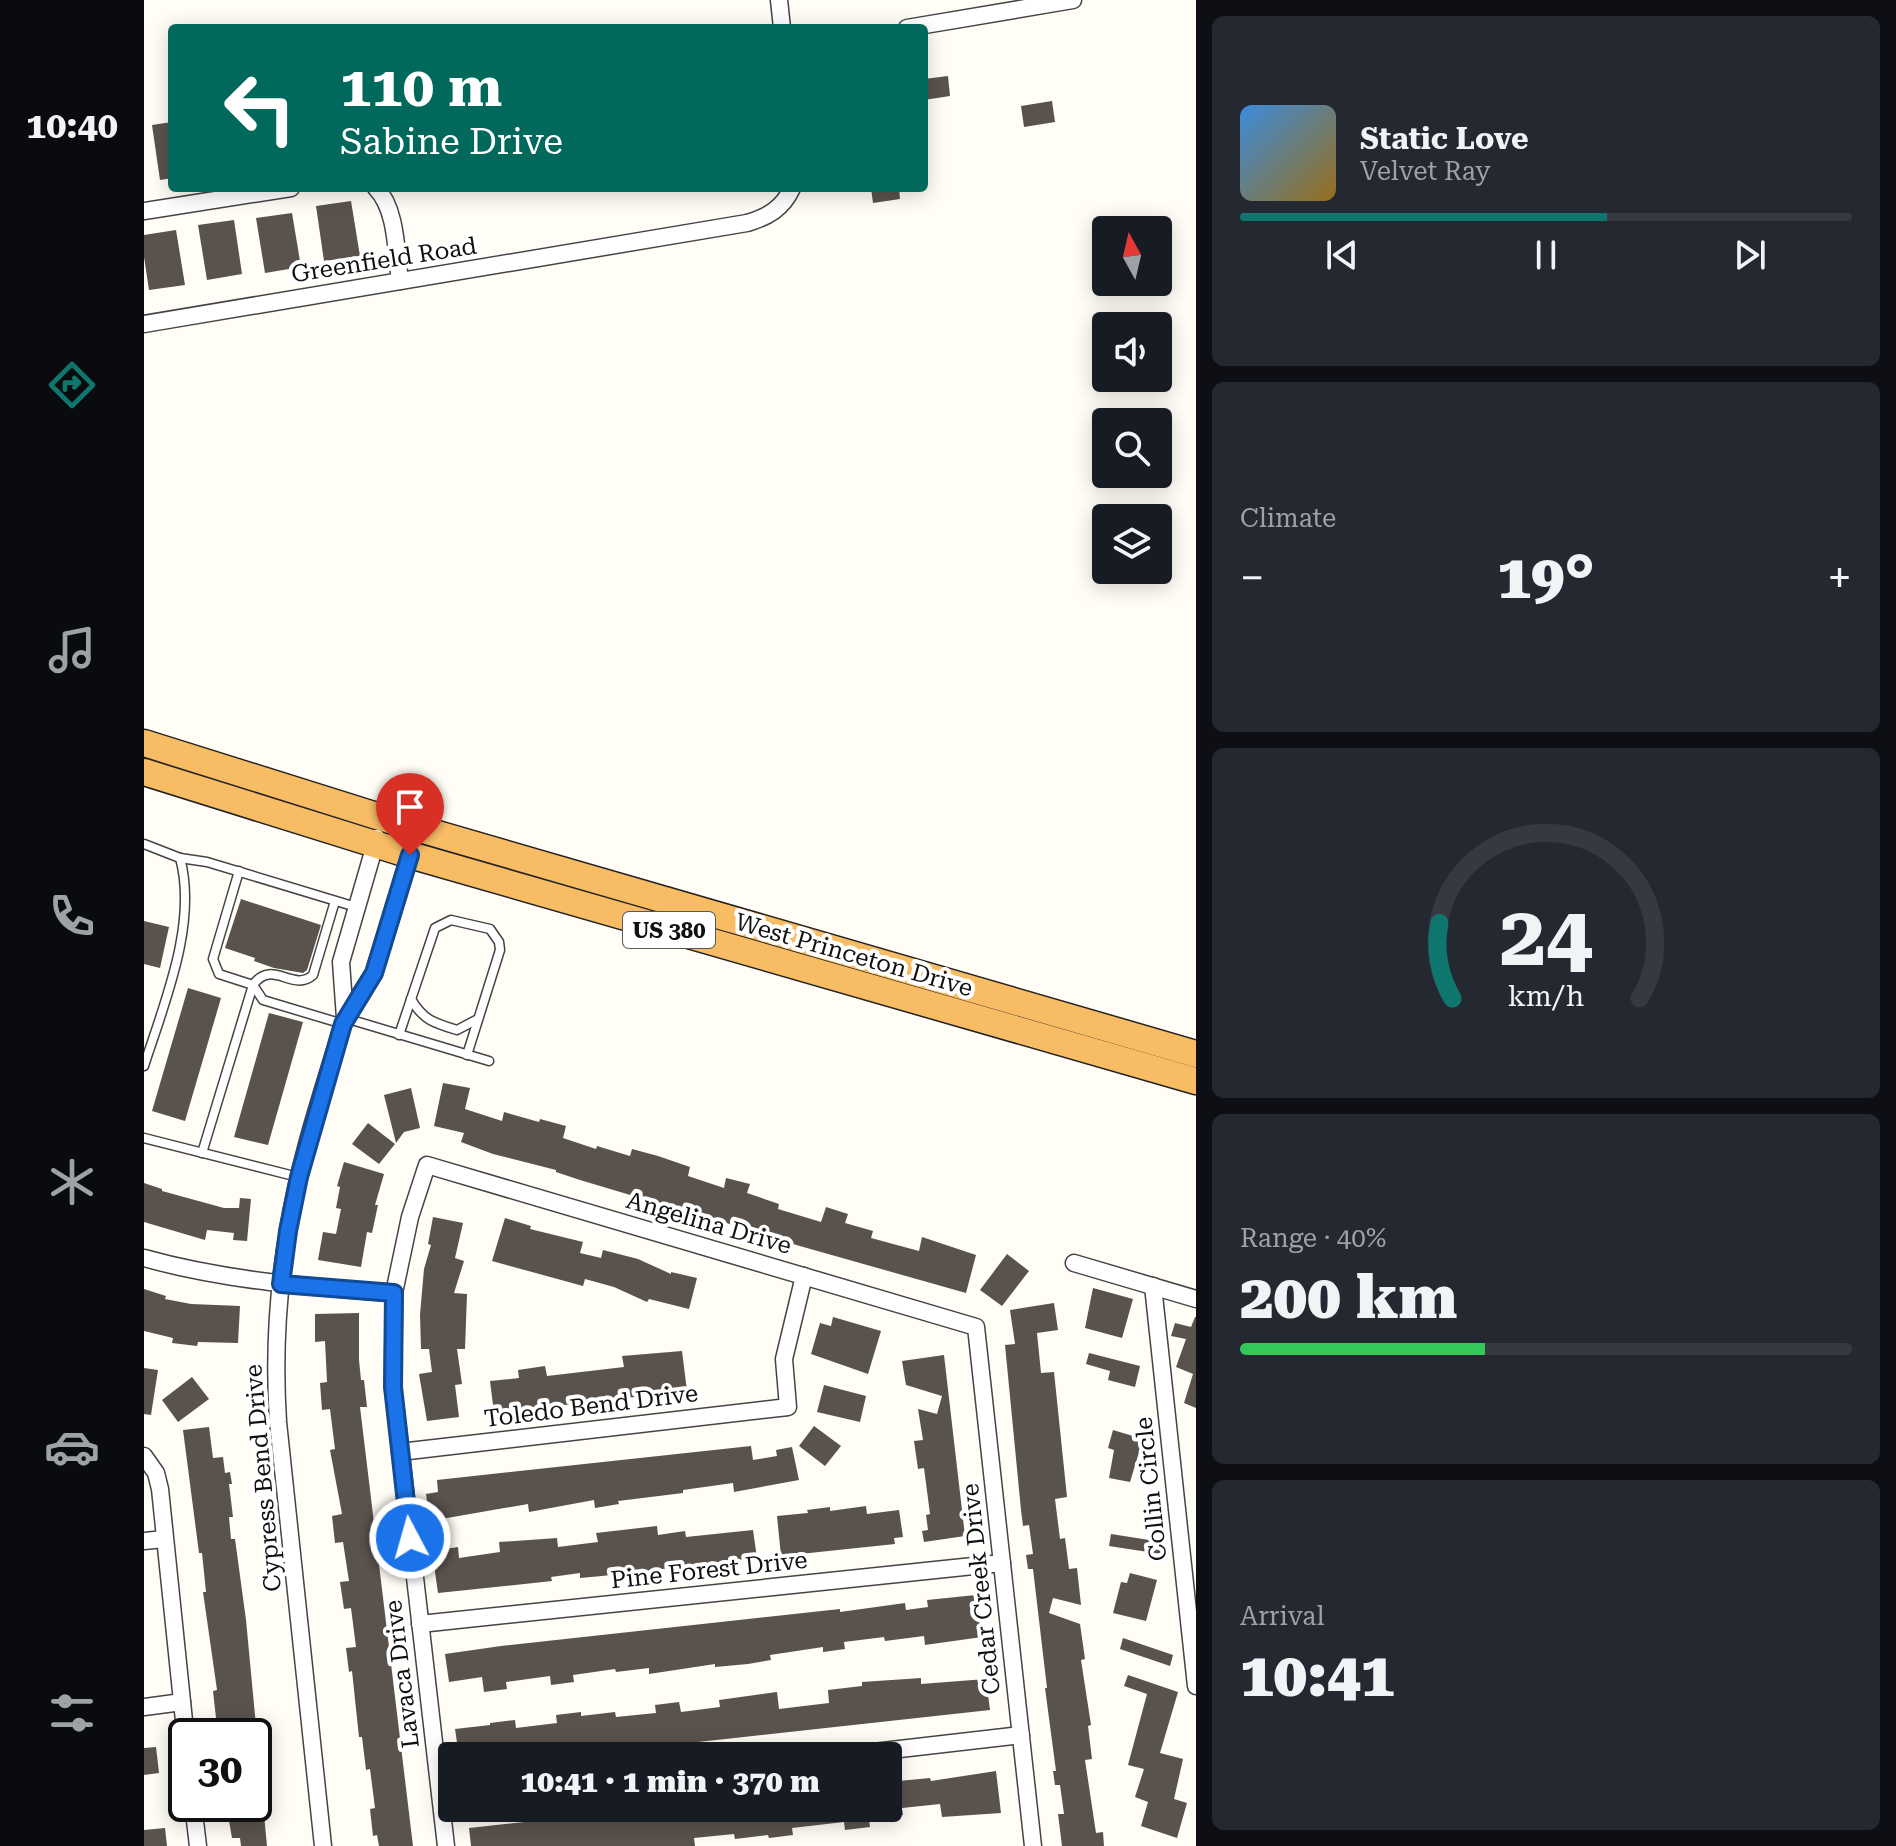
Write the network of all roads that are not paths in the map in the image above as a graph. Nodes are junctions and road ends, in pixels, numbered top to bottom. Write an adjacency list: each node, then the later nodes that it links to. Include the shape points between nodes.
1 (779, 0): 3 (street)
2 (1073, 0): 4 (street)
3 (782, 24)
4 (928, 24)
5 (265, 192): 8 (street)
6 (380, 192): 9 (street, via 389,209)
7 (790, 192): 9 (street, Greenfield Road, via 762,219 729,227)
8 (144, 211)
9 (400, 281): 10 (street, Greenfield Road)
10 (144, 324)
11 (144, 743): 13 (highway, West Princeton Drive / US 380)
12 (144, 772): 15 (highway, West Princeton Drive / US 380)
13 (383, 817): 14 (highway, West Princeton Drive / US 380); 15 (street, Cypress Bend Drive)
14 (417, 828): 17 (street, Cypress Bend Drive); 27 (highway, West Princeton Drive / US 380)
15 (375, 843): 17 (highway, West Princeton Drive / US 380); 21 (street, Cypress Bend Drive)
16 (144, 844): 18 (lane)
17 (410, 855): 25 (street, Cypress Bend Drive, via 374,973); 31 (highway, West Princeton Drive / US 380)
18 (180, 858): 19 (lane); 30 (lane, via 185,876 176,968)
19 (239, 871): 20 (lane); 22 (lane, via 213,959 219,974)
20 (335, 901): 21 (lane); 22 (lane, via 313,975 299,981 268,973)
21 (357, 907): 25 (street, Cypress Bend Drive, via 341,962)
22 (253, 985): 25 (lane, via 263,1000); 33 (lane)
23 (411, 999): 24 (lane, via 435,1024 457,1030); 24 (lane, via 435,928 451,920 490,929 500,950); 26 (lane)
24 (478, 1019): 28 (lane)
25 (344, 1021): 26 (lane); 35 (street, Cypress Bend Drive)
26 (399, 1035): 28 (lane)
27 (1196, 1054)
28 (467, 1055): 29 (lane)
29 (489, 1061)
30 (144, 1066)
31 (1196, 1081)
32 (144, 1138): 33 (lane)
33 (202, 1153): 35 (lane)
34 (427, 1165): 38 (street, Angelina Drive); 41 (street, Lavaca Drive)
35 (299, 1177): 39 (street, Cypress Bend Drive)
36 (144, 1258): 39 (street)
37 (1074, 1263): 40 (street)
38 (804, 1276): 43 (street, Angelina Drive); 44 (street, Toledo Bend Drive, via 784,1359 788,1407)
39 (281, 1284): 41 (street); 60 (street, Cypress Bend Drive, via 278,1422)
40 (1153, 1286): 42 (street); 50 (street, Collin Circle)
41 (394, 1293): 44 (street, Lavaca Drive, via 393,1387)
42 (1196, 1299)
43 (976, 1327): 48 (street, Cedar Creek Drive)
44 (400, 1452): 49 (street, Lavaca Drive)
45 (144, 1456): 46 (street, via 160,1489)
46 (164, 1539): 47 (street); 51 (street)
47 (144, 1541)
48 (1002, 1563): 49 (street, Pine Forest Drive); 54 (street, Cedar Creek Drive)
49 (420, 1624): 55 (street, Lavaca Drive)
50 (1196, 1686)
51 (182, 1702): 52 (street); 53 (street)
52 (144, 1707)
53 (184, 1718)
54 (1021, 1735): 56 (street); 62 (street, Cedar Creek Drive)
55 (438, 1747)
56 (902, 1749)
57 (195, 1822): 59 (street)
58 (446, 1822): 61 (street, Lavaca Drive)
59 (198, 1846)
60 (323, 1846)
61 (446, 1846)
62 (1033, 1846)

